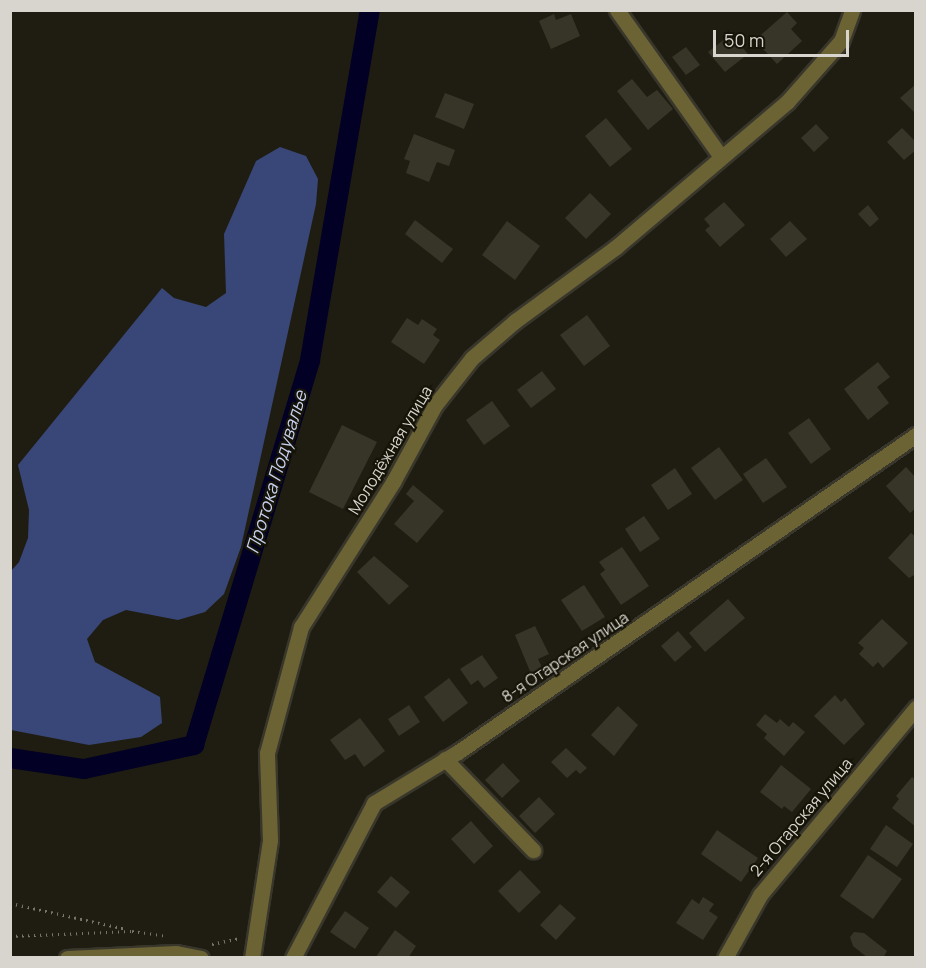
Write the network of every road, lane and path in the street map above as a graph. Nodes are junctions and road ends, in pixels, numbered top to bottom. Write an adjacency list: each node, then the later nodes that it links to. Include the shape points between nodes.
1 (617, 10): 3 (street)
2 (852, 10): 3 (street, Молодёжная улица, via 841,41 787,102)
3 (721, 157): 16 (street, Молодёжная улица, via 616,248 515,321 472,358 435,405 393,482 301,627 267,753 270,840)
4 (915, 435): 6 (street, 8-я Отарская улица)
5 (915, 708): 18 (street, 2-я Отарская улица, via 760,895)
6 (445, 759): 7 (street); 17 (street, 8-я Отарская улица, via 374,803)
7 (533, 850)
8 (10, 903): 9 (path)
9 (132, 931): 11 (path); 12 (path)
10 (250, 934): 13 (path, via 222,945)
11 (10, 936)
12 (176, 937)
13 (209, 944)
14 (67, 957): 15 (street, via 176,953)
15 (201, 957)
16 (252, 957)
17 (292, 957)
18 (725, 957)

